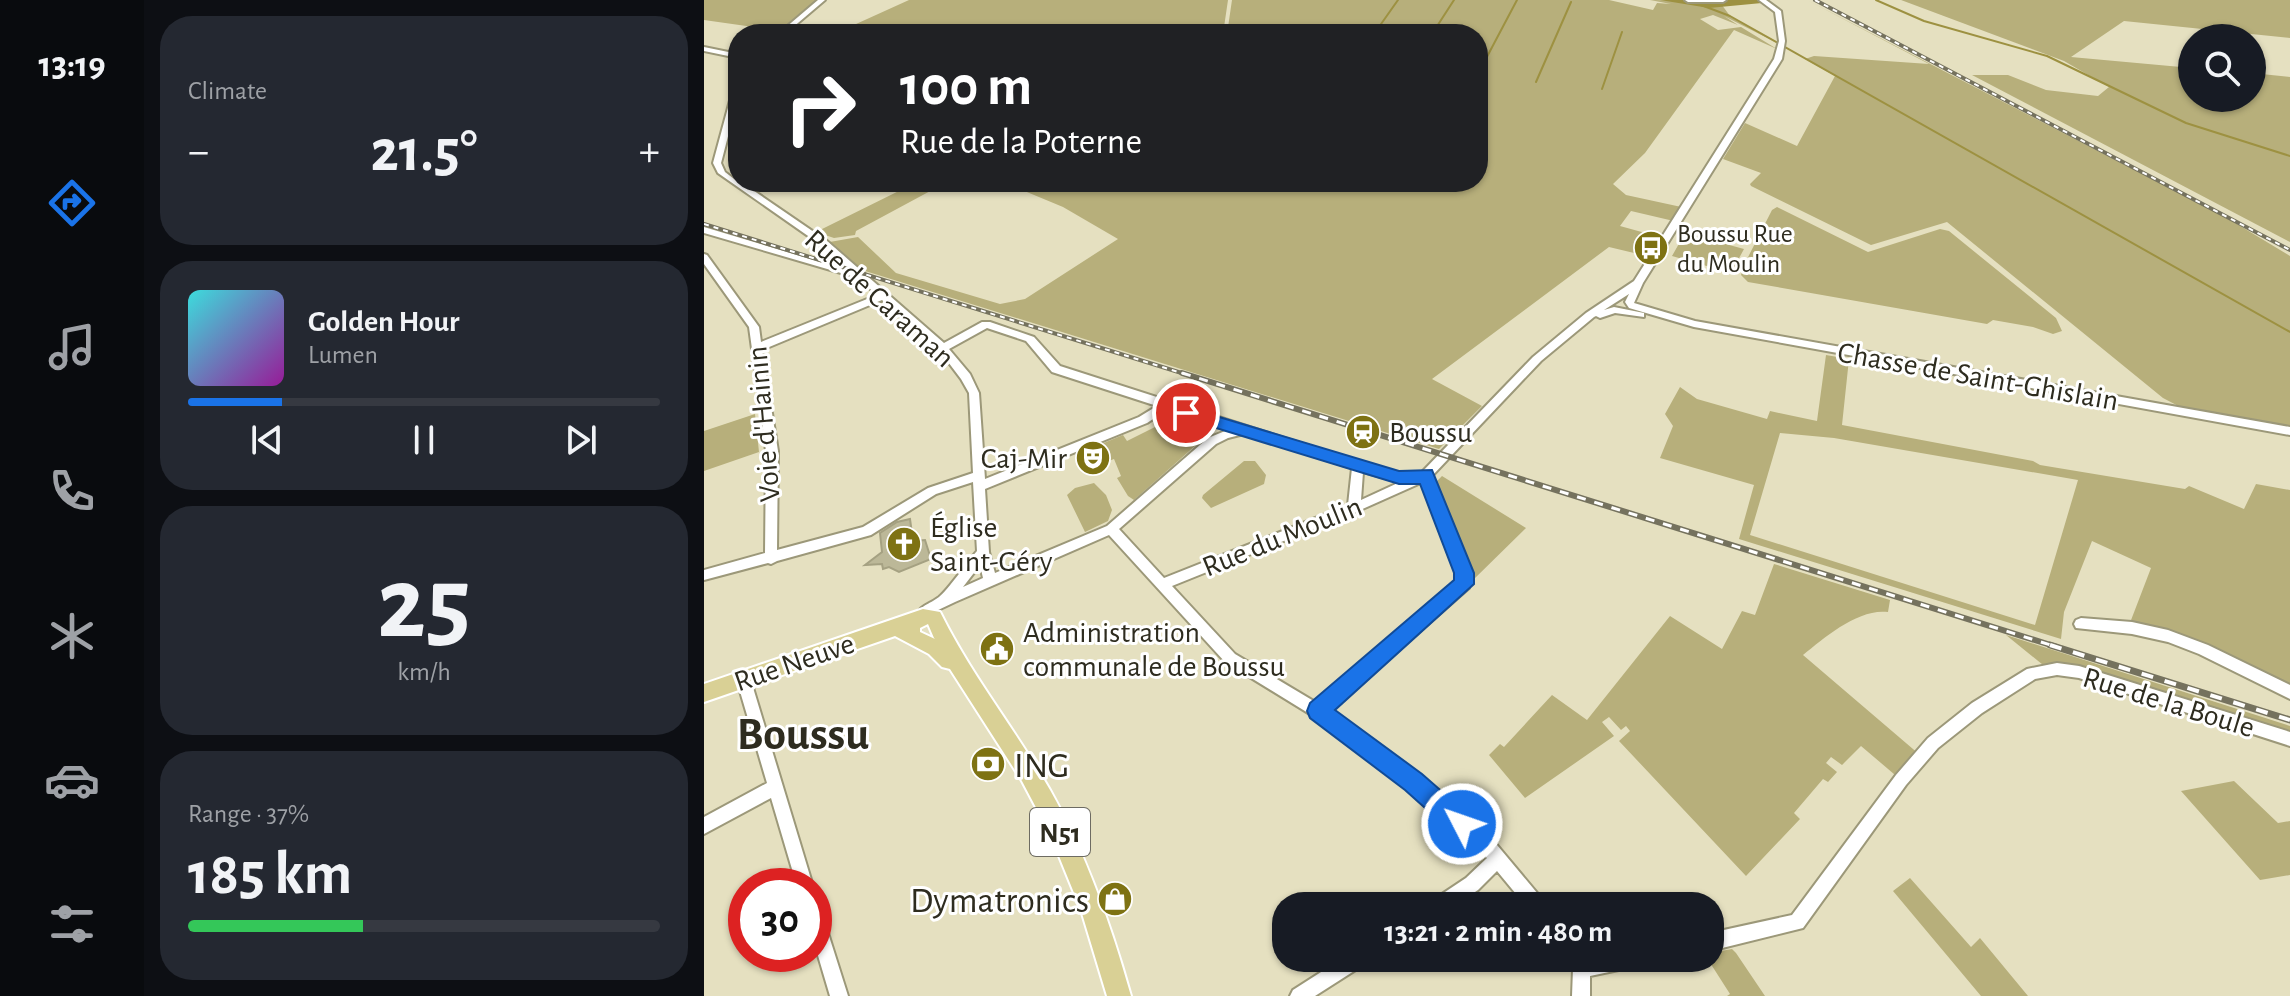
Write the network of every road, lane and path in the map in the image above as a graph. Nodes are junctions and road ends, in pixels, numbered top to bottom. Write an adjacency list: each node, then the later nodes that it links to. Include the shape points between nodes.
1 (822, 0): 5 (street)
2 (1688, 0): 3 (street)
3 (1723, 0)
4 (1764, 1): 14 (street, Rue du Moulin, via 1778,11 1778,59)
5 (793, 24)
6 (704, 49): 7 (street)
7 (728, 54)
8 (728, 122): 9 (street, Rue de Caraman, via 717,163)
9 (728, 177)
10 (750, 192): 13 (street, Rue de Caraman, via 824,243)
11 (704, 230): 13 (street)
12 (704, 257): 18 (street, Voie d'Hainin, via 750,318)
13 (863, 278): 15 (street, Rue de Caraman)
14 (1638, 283): 16 (street, Rue du Moulin); 17 (street, Rue du Moulin)
15 (882, 296): 18 (street); 19 (street, Rue de Caraman)
16 (1614, 304): 17 (street, Chasse de Saint-Ghislain); 26 (street, Rue du Moulin, via 1537,359)
17 (1630, 306): 22 (street, Chasse de Saint-Ghislain, via 1667,319)
18 (757, 348): 31 (street, Voie d'Hainin, via 772,451)
19 (943, 348): 20 (street, via 986,324 1030,339 1056,369); 27 (street, Rue de Caraman, via 974,393)
20 (1165, 406): 23 (street); 27 (street, via 1143,420)
21 (1244, 431): 23 (street); 23 (street); 24 (street)
22 (2290, 431)
23 (1216, 432): 24 (street); 29 (street)
24 (1284, 442): 25 (street)
25 (1358, 466): 26 (street, via 1406,479); 28 (street)
26 (1426, 475): 28 (street, Rue du Moulin); 41 (street, via 1464,584)
27 (978, 481): 30 (street, Rue de Caraman); 31 (street, via 932,491 867,531)
28 (1354, 508): 34 (street, Rue du Moulin)
29 (1111, 529): 33 (street); 34 (street)
30 (983, 552): 33 (street, Rue de Caraman); 35 (street)
31 (771, 559): 32 (street)
32 (704, 575)
33 (990, 580): 35 (street)
34 (1162, 584): 41 (street, via 1230,658)
35 (947, 600): 37 (street)
36 (2081, 624): 39 (street, via 2135,628 2177,639)
37 (922, 626): 38 (main road, Rue Neuve, via 884,631); 54 (main road, N51, via 1028,772 1050,812 1102,937)
38 (744, 681): 40 (main road, Rue Neuve); 43 (street)
39 (2290, 692)
40 (704, 693)
41 (1318, 711): 45 (street, via 1414,782)
42 (2290, 739): 49 (street, Rue de la Boule, via 2079,672 2032,673 1977,708 1918,757 1797,922)
43 (775, 787): 44 (street); 46 (street)
44 (704, 826)
45 (1498, 858): 47 (street); 48 (street)
46 (800, 868)
47 (1460, 892)
48 (1526, 892)
49 (1724, 939)
50 (832, 972): 53 (street)
51 (1337, 972): 55 (street)
52 (1580, 972): 56 (street)
53 (839, 996)
54 (1119, 996)
55 (1299, 996)
56 (1581, 996)

